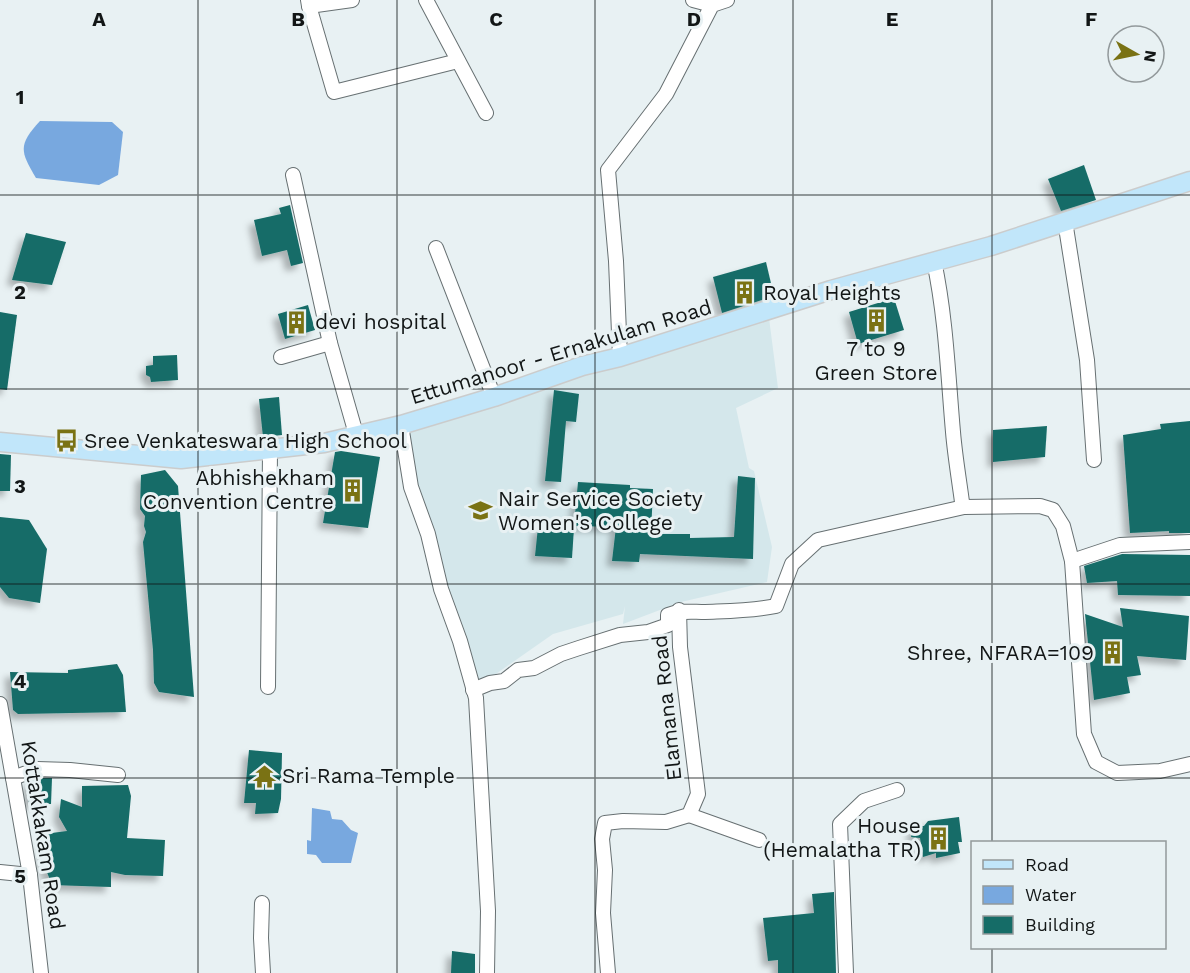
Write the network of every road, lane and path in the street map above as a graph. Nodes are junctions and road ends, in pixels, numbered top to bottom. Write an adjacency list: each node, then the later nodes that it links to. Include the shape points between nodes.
1 (352, 0): 5 (street)
2 (426, 0): 7 (street)
3 (693, 0): 6 (street)
4 (727, 0): 6 (street)
5 (309, 3): 7 (street, via 334,92)
6 (712, 5): 16 (street, via 666,94 608,170)
7 (458, 61): 8 (street)
8 (486, 113)
9 (293, 175): 14 (street)
10 (1190, 181): 11 (main road, Ettumanoor - Ernakulam Road)
11 (1065, 221): 13 (main road, Ettumanoor - Ernakulam Road); 22 (street, via 1087,360)
12 (436, 248): 17 (street)
13 (934, 261): 16 (main road, Ettumanoor - Ernakulam Road); 23 (street, via 943,308 953,436)
14 (330, 343): 15 (street); 19 (street)
15 (281, 357)
16 (620, 357): 17 (main road, Ettumanoor - Ernakulam Road)
17 (494, 397): 18 (main road, Ettumanoor - Ernakulam Road)
18 (401, 425): 19 (main road, Ettumanoor - Ernakulam Road); 28 (street, via 411,487)
19 (356, 434): 21 (main road, Ettumanoor - Ernakulam Road)
20 (0, 442): 21 (main road, Ettumanoor - Ernakulam Road, via 181,459)
21 (270, 450): 27 (street)
22 (1094, 460)
23 (964, 507): 25 (street, via 1040,506 1053,510 1063,526); 26 (street, Elamana Road, via 818,540 792,564 776,606 755,610)
24 (1190, 542): 25 (street, via 1120,545)
25 (1072, 561): 30 (street, via 1084,734 1096,762 1117,773 1160,771)
26 (679, 610): 28 (street, Elamana Road, via 668,615 668,625 579,648 534,668 518,670 504,681); 34 (street, Elamana Road, via 698,794)
27 (268, 687)
28 (473, 690): 41 (street, via 488,911)
29 (0, 704): 32 (street, Kottakkakam Road)
30 (1190, 764)
31 (118, 775): 32 (street, via 37,770)
32 (13, 778): 37 (street, Kottakkakam Road)
33 (897, 789): 43 (street, via 864,801 840,824)
34 (689, 815): 35 (street); 42 (street, via 666,822 605,823 603,913)
35 (759, 840)
36 (0, 872): 37 (street)
37 (30, 875): 39 (street, Kottakkakam Road)
38 (262, 903): 40 (street)
39 (41, 973)
40 (263, 973)
41 (487, 973)
42 (608, 973)
43 (846, 973)

